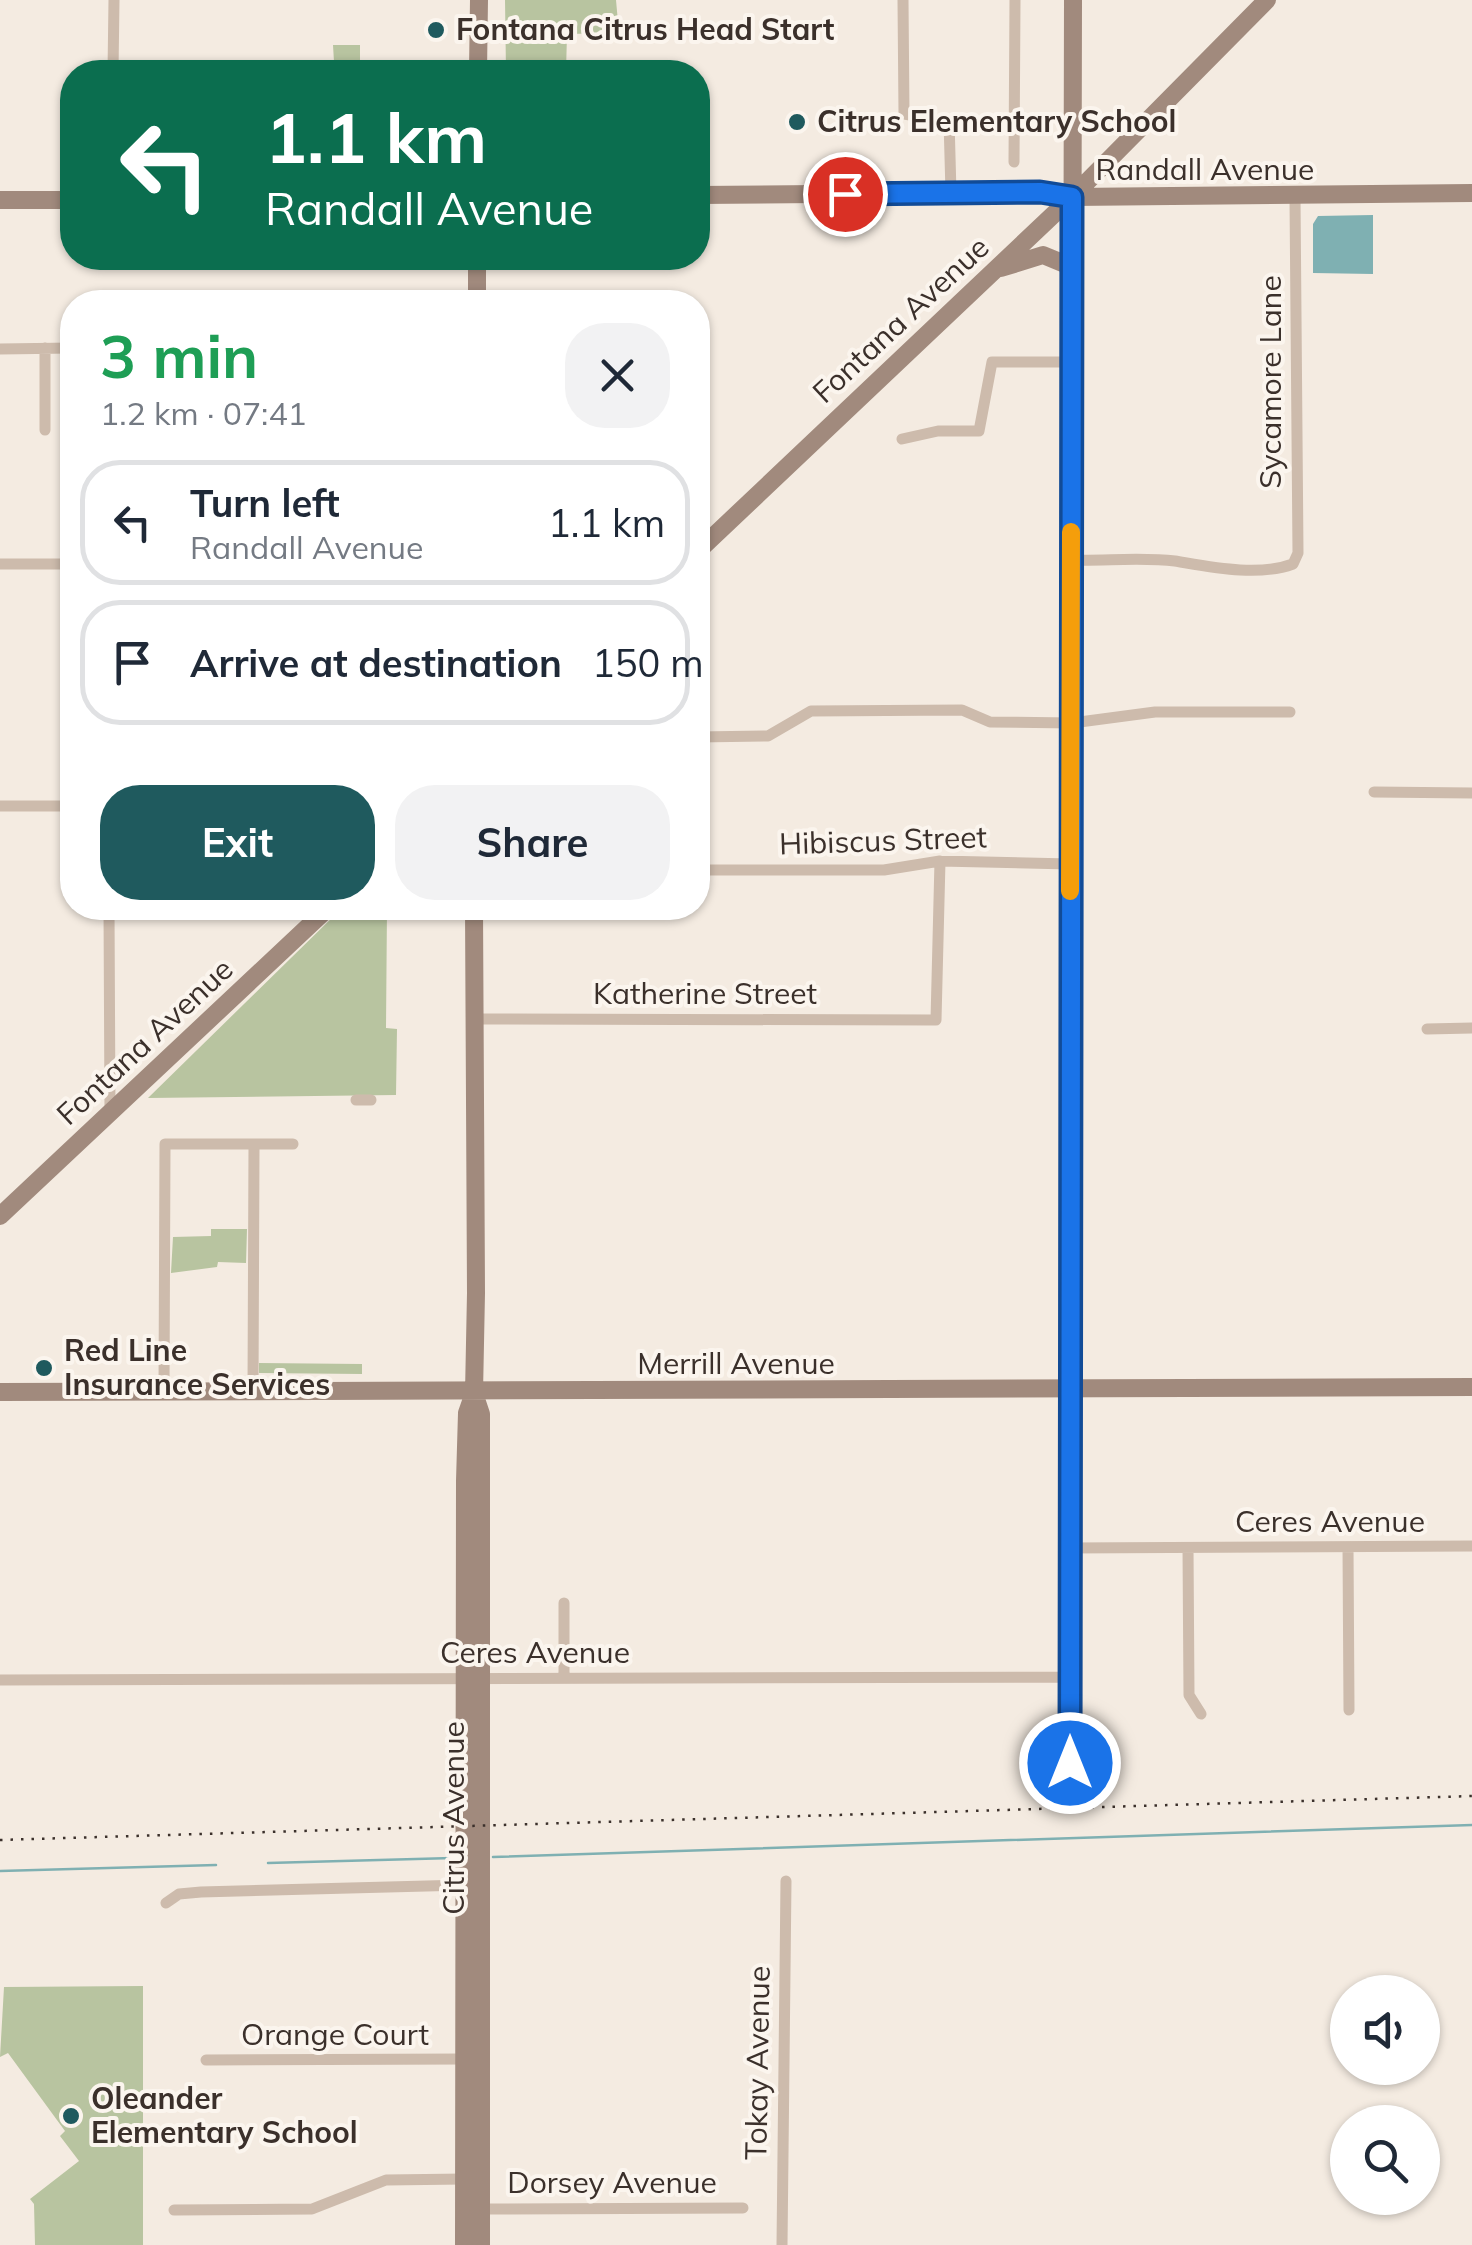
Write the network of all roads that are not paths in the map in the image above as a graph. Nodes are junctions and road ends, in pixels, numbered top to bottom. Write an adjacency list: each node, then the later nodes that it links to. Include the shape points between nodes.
1 (114, 0): 7 (street)
2 (479, 0): 8 (main road)
3 (903, 0): 9 (street, via 904,114)
4 (1014, 0): 10 (street)
5 (1073, 0): 15 (main road)
6 (1267, 0): 15 (main road, Fontana Avenue)
7 (113, 60)
8 (478, 60)
9 (949, 120): 10 (street); 12 (street)
10 (1014, 126): 11 (street)
11 (1014, 162)
12 (947, 193): 14 (main road, Randall Avenue); 15 (main road, Randall Avenue)
13 (1472, 193): 16 (main road, Randall Avenue)
14 (710, 195)
15 (1072, 197): 16 (main road, Randall Avenue); 19 (main road); 20 (main road, Fontana Avenue)
16 (1295, 198): 28 (street, Sycamore Lane, via 1293,564 1207,568)
17 (0, 200): 18 (main road)
18 (60, 200)
19 (1072, 267): 20 (main road, via 1043,255); 24 (main road)
20 (992, 272): 27 (main road, Fontana Avenue)
21 (0, 348): 22 (street)
22 (46, 348): 23 (street); 25 (street)
23 (60, 348)
24 (1072, 362): 26 (street, via 992,362 979,430); 28 (main road)
25 (44, 430)
26 (902, 439)
27 (710, 540)
28 (1071, 560): 32 (main road)
29 (0, 564): 30 (street)
30 (60, 564)
31 (1290, 712): 32 (street, via 1155,712)
32 (1072, 723): 33 (street, via 990,722 962,710 811,711 768,736); 39 (main road)
33 (710, 737)
34 (1374, 792): 35 (street)
35 (1472, 793)
36 (0, 806): 37 (street)
37 (60, 806)
38 (940, 861): 39 (street, Hibiscus Street); 40 (street, Hibiscus Street, via 884,870); 44 (street, Katherine Street, via 936,1020)
39 (1070, 864): 54 (main road)
40 (710, 870)
41 (108, 920): 49 (street)
42 (315, 920): 49 (main road, Fontana Avenue)
43 (474, 920): 44 (main road, Citrus Avenue)
44 (474, 1019): 58 (main road, Citrus Avenue)
45 (1472, 1028): 46 (street)
46 (1427, 1029)
47 (356, 1100): 48 (street)
48 (371, 1100)
49 (110, 1113): 52 (main road, Fontana Avenue)
50 (254, 1144): 51 (street); 55 (street, via 165,1144); 57 (street)
51 (293, 1144)
52 (0, 1216)
53 (1472, 1387): 54 (main road, Merrill Avenue)
54 (1070, 1390): 58 (main road, Merrill Avenue); 61 (street)
55 (164, 1391): 56 (main road, Merrill Avenue); 57 (main road, Merrill Avenue)
56 (0, 1392)
57 (253, 1392): 58 (main road, Merrill Avenue)
58 (474, 1393): 65 (main road, Citrus Avenue, via 466,1413)
59 (1472, 1546): 60 (street, Ceres Avenue)
60 (1348, 1547): 62 (street, Ceres Avenue); 68 (street)
61 (1069, 1548): 62 (street, Ceres Avenue); 64 (street)
62 (1188, 1548): 69 (street, via 1189,1696)
63 (564, 1603): 66 (street)
64 (1069, 1677): 66 (street, Ceres Avenue); 70 (street)
65 (474, 1678): 66 (street, Ceres Avenue); 67 (street, Ceres Avenue); 71 (main road, Citrus Avenue)
66 (564, 1678)
67 (0, 1680)
68 (1348, 1710)
69 (1201, 1714)
70 (1070, 1763)
71 (473, 1857): 73 (main road, Citrus Avenue); 79 (main road, Citrus Avenue)
72 (786, 1880): 83 (street, Tokay Avenue)
73 (465, 1885): 74 (street, via 201,1892); 75 (main road, Citrus Avenue)
74 (166, 1903)
75 (464, 2059): 76 (street, Orange Court); 77 (main road, Citrus Avenue)
76 (206, 2060)
77 (464, 2179): 80 (street, Dorsey Avenue, via 386,2180 312,2209); 81 (main road, Citrus Avenue)
78 (743, 2208): 79 (street, Dorsey Avenue)
79 (481, 2209): 82 (main road, Citrus Avenue)
80 (174, 2210)
81 (464, 2245)
82 (481, 2245)
83 (782, 2245)

